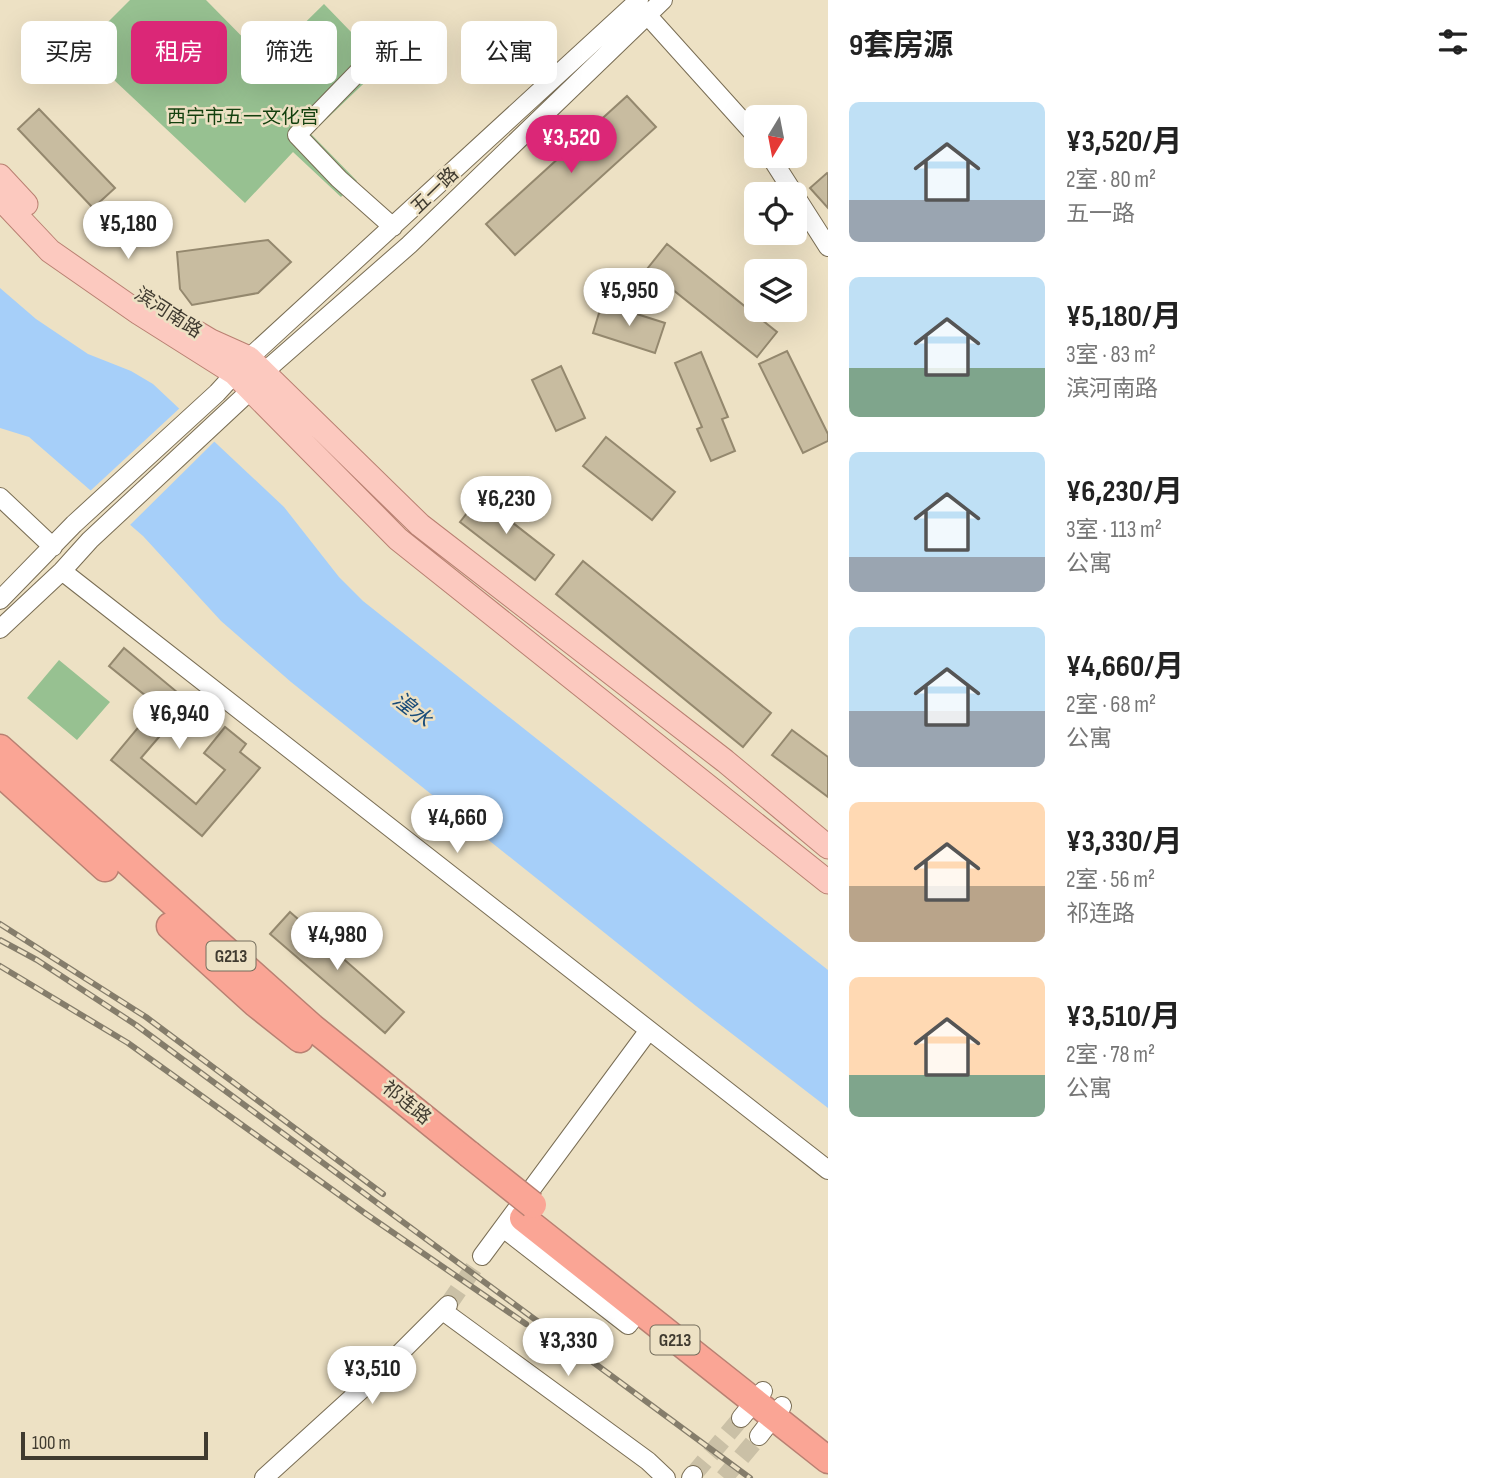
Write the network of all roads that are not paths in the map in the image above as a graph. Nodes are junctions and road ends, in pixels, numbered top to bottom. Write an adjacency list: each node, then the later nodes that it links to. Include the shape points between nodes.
1 (663, 0): 2 (street, 五一路)
2 (639, 4): 4 (street); 8 (street, 五一路); 10 (street, 五一路, via 409,244)
3 (351, 79): 8 (street, via 297,135)
4 (744, 122)
5 (778, 168): 9 (street)
6 (0, 176): 10 (main road, 滨河南路, via 80,256 211,341)
7 (0, 198): 10 (main road, via 50,251 139,313)
8 (393, 227): 10 (street, 五一路)
9 (828, 247)
10 (250, 373): 12 (street, 五一路, via 217,393); 13 (street, 五一路, via 233,408); 18 (main road, via 420,525 725,761); 19 (main road, via 398,540)
11 (0, 497): 12 (street)
12 (54, 547): 14 (street, 五一路)
13 (62, 571): 15 (street, 五一路); 20 (street)
14 (0, 600)
15 (0, 629)
16 (0, 748): 21 (highway, 祁连路 / G213)
17 (0, 773): 21 (highway, 祁连路 / G213, via 256,1004)
18 (828, 847)
19 (828, 882)
20 (649, 1030): 22 (street); 23 (street)
21 (464, 1161): 23 (highway, 祁连路 / G213, bridge)
22 (828, 1170)
23 (519, 1217): 24 (street); 25 (highway, 祁连路 / G213); 25 (highway, 祁连路 / G213)
24 (482, 1256)
25 (762, 1411): 26 (highway, 祁连路 / G213); 27 (highway, 祁连路 / G213)
26 (828, 1441)
27 (828, 1460)
28 (264, 1478): 29 (street, via 446,1308)
29 (666, 1478)

